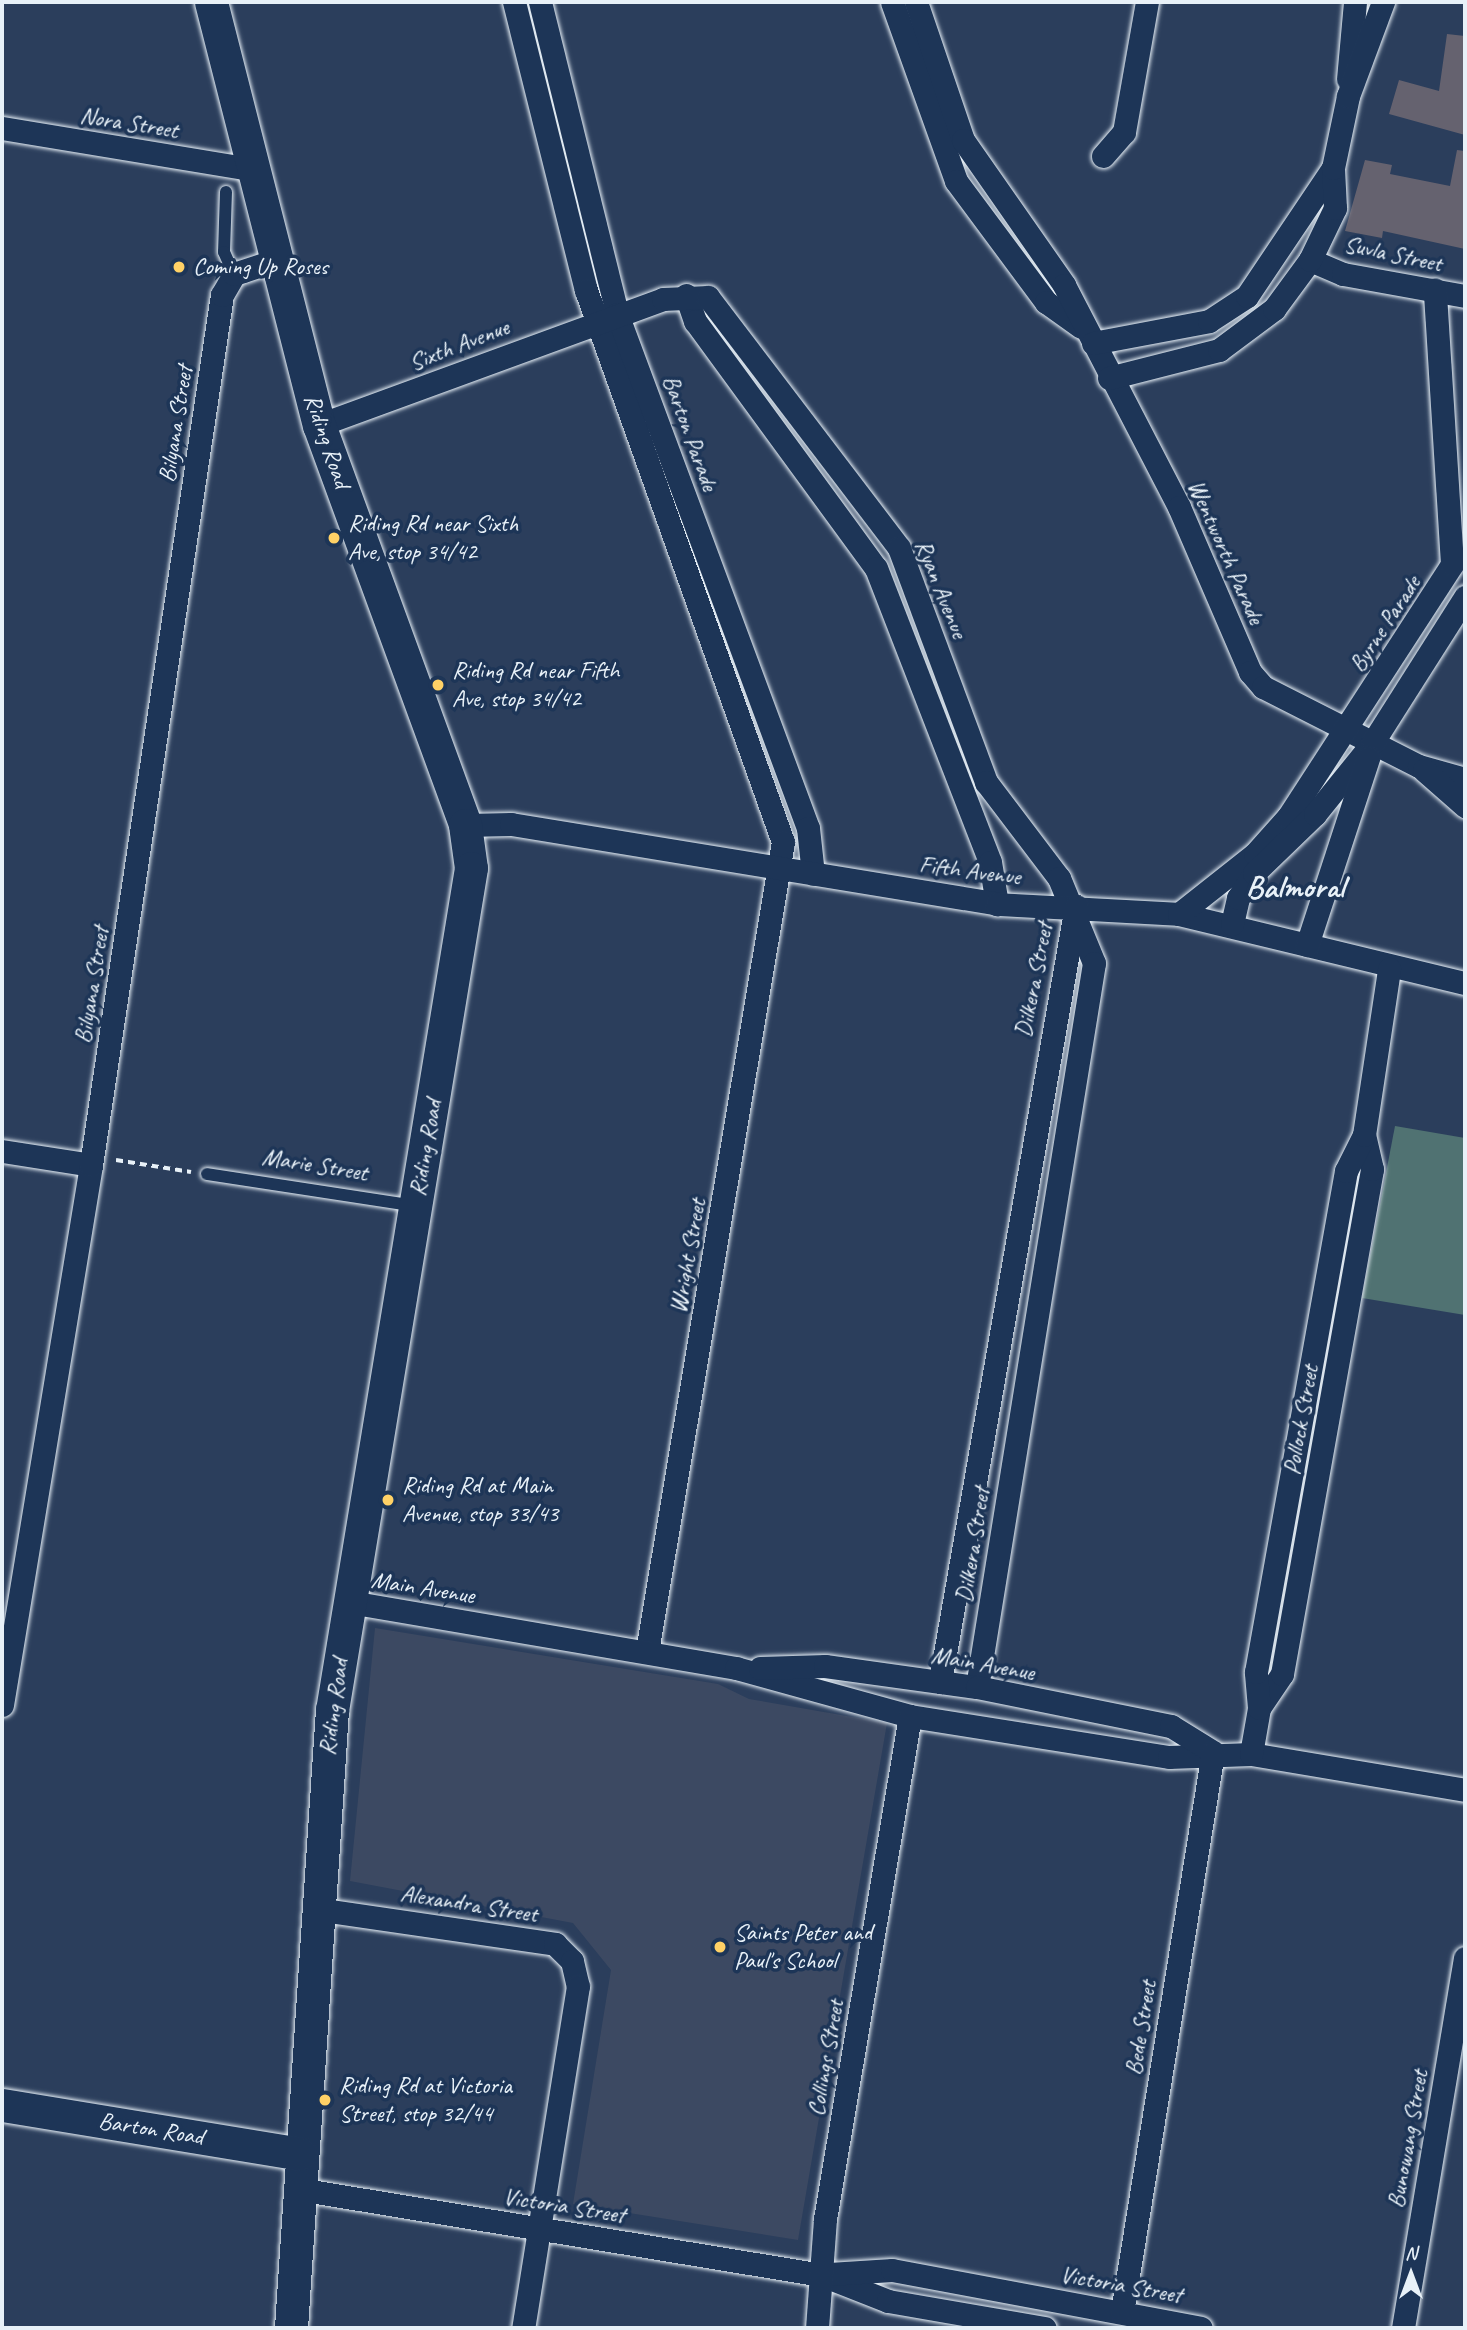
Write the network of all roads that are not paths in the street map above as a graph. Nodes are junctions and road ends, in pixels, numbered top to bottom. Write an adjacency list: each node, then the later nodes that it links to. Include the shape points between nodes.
1 (211, 2): 13 (main road, Riding Road)
2 (514, 2): 21 (street, Barton Parade)
3 (540, 2): 21 (street, Barton Parade)
4 (892, 2): 22 (street, Wentworth Parade, via 956,181 1046,302)
5 (916, 2): 22 (street, Wentworth Parade, via 963,140 1064,285)
6 (1147, 2): 11 (street, via 1124,132)
7 (1355, 2): 9 (street, via 1348,23)
8 (1383, 2): 9 (street)
9 (1348, 96): 12 (street)
10 (2, 128): 13 (street, Nora Street)
11 (1103, 156)
12 (1334, 168): 15 (street, via 1335,208); 22 (street, via 1247,296 1209,321)
13 (249, 169): 16 (main road, Riding Road)
14 (226, 192): 17 (lane, via 224,252)
15 (1310, 260): 18 (street, Suvla Street, via 1343,274); 23 (street, via 1274,309 1220,350)
16 (273, 261): 17 (street); 24 (main road, Riding Road)
17 (234, 274): 42 (street, Bilyana Street, via 222,295)
18 (1434, 290): 20 (street, Suvla Street); 26 (street, Byrne Parade, via 1452,564)
19 (686, 295): 21 (street); 34 (street, via 695,321 876,568 990,862); 35 (street, Ryan Avenue, via 718,306 899,548 986,782)
20 (1465, 296)
21 (607, 317): 24 (street, Sixth Avenue); 32 (street, Barton Parade, via 776,815); 33 (street, Barton Parade, via 808,828)
22 (1088, 336): 23 (street, Wentworth Parade)
23 (1110, 378): 26 (street, Wentworth Parade, via 1180,507 1251,672 1263,687)
24 (319, 425): 31 (main road, Riding Road)
25 (1465, 597): 27 (street)
26 (1349, 729): 27 (street, Wentworth Parade); 36 (street, Byrne Parade, via 1255,854)
27 (1373, 742): 28 (street, Wentworth Parade); 37 (street, via 1315,814 1254,873 1238,898); 38 (street)
28 (1419, 766): 29 (street); 30 (street)
29 (1465, 779)
30 (1465, 806)
31 (465, 825): 32 (street, Fifth Avenue, via 511,824); 44 (main road, Riding Road, via 471,868 467,918)
32 (781, 869): 33 (street, Fifth Avenue); 46 (street, Wright Street)
33 (813, 874): 34 (street, Fifth Avenue)
34 (997, 904): 35 (street, Fifth Avenue)
35 (1076, 906): 36 (street, Fifth Avenue); 48 (street, Dilkera Street); 49 (street, Dilkera Street, via 1094,963)
36 (1179, 914): 37 (street, Fifth Avenue)
37 (1232, 924): 38 (street, Fifth Avenue)
38 (1307, 945): 39 (street, Fifth Avenue)
39 (1390, 969): 40 (street, Fifth Avenue); 53 (street, Pollock Street, via 1364,1135 1346,1171 1256,1672 1259,1707)
40 (1465, 982)
41 (2, 1150): 42 (street)
42 (91, 1165): 50 (street, Bilyana Street)
43 (207, 1174): 44 (lane, Marie Street)
44 (416, 1206): 45 (main road, Riding Road)
45 (350, 1602): 46 (street, Main Avenue); 55 (main road, Riding Road, via 331,1722)
46 (647, 1651): 47 (street, Main Avenue)
47 (736, 1668): 48 (street, Main Avenue, via 825,1666); 51 (street, Main Avenue)
48 (940, 1682): 49 (street, Main Avenue)
49 (977, 1687): 52 (street, Main Avenue, via 1171,1726)
50 (2, 1705)
51 (910, 1716): 52 (street, Main Avenue, via 1169,1757); 61 (street, Collings Street, via 825,2219)
52 (1213, 1752): 53 (street, Main Avenue); 62 (street, Bede Street)
53 (1251, 1754): 54 (street, Main Avenue)
54 (1465, 1790)
55 (316, 1909): 58 (main road, Riding Road); 60 (street, Alexandra Street, via 555,1944 572,1961 578,1986)
56 (1465, 1958): 68 (street, Bunowang Street)
57 (2, 2105): 58 (main road, Barton Road)
58 (300, 2154): 59 (main road, Riding Road)
59 (298, 2189): 60 (street, Victoria Street); 63 (main road, Riding Road)
60 (540, 2228): 61 (street, Victoria Street); 64 (street, Alexandra Street)
61 (822, 2275): 62 (street, Victoria Street, via 892,2270); 65 (street, Collings Street); 66 (street, Victoria Street, via 888,2301)
62 (1122, 2312): 67 (street, Victoria Street)
63 (290, 2328)
64 (523, 2328)
65 (817, 2328)
66 (1045, 2328)
67 (1201, 2328)
68 (1403, 2328)

